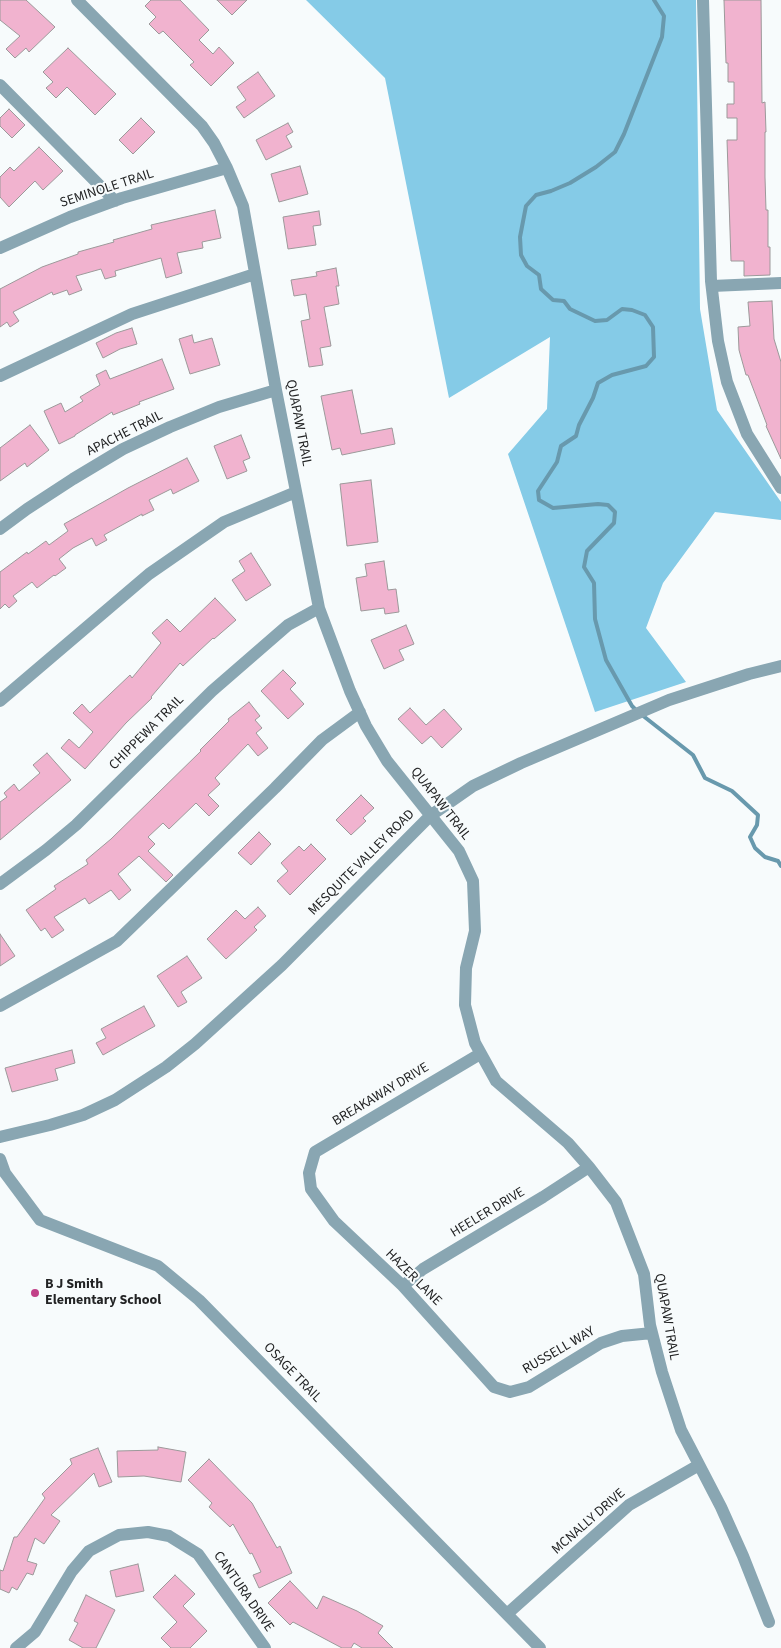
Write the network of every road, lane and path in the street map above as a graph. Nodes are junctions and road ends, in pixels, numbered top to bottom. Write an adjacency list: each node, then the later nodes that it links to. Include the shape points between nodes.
1 (77, 0): 4 (street, QUAPAW TRAIL, via 202,126)
2 (703, 0): 9 (street)
3 (1, 86): 5 (street)
4 (228, 168): 5 (street, SEMINOLE TRAIL); 7 (street, QUAPAW TRAIL, via 242,206)
5 (115, 201): 6 (street, SEMINOLE TRAIL, via 70,216)
6 (0, 248)
7 (255, 274): 10 (street, via 132,314); 11 (street, QUAPAW TRAIL)
8 (781, 283): 9 (street)
9 (712, 286): 12 (street, via 718,342 728,382 747,434)
10 (0, 376)
11 (276, 390): 13 (street, QUAPAW TRAIL); 14 (street, APACHE TRAIL, via 219,407 123,449)
12 (781, 488)
13 (296, 492): 15 (street, QUAPAW TRAIL); 17 (street, via 224,522 149,574)
14 (0, 529)
15 (319, 608): 18 (street, QUAPAW TRAIL); 20 (street, CHIPPEWA TRAIL, via 288,625 212,691 76,825)
16 (781, 666): 19 (street, MESQUITE VALLEY ROAD, via 669,700 521,763 481,782)
17 (0, 701)
18 (360, 712): 19 (street, QUAPAW TRAIL, via 387,761); 21 (street, via 322,740 117,941)
19 (430, 816): 22 (street, QUAPAW TRAIL, via 458,851 473,881 475,931 466,968 465,1005); 23 (street, MESQUITE VALLEY ROAD, via 282,965 166,1067 115,1100 83,1115)
20 (0, 884)
21 (0, 1006)
22 (480, 1054): 25 (street, QUAPAW TRAIL, via 496,1082); 26 (street, BREAKAWAY DRIVE, via 315,1152)
23 (0, 1138)
24 (0, 1159): 31 (street, OSAGE TRAIL, via 4,1173 40,1220 158,1266 199,1300)
25 (590, 1166): 27 (street, HEELER DRIVE, via 423,1268); 28 (street, QUAPAW TRAIL, via 616,1202 644,1274)
26 (309, 1173): 27 (street, HAZER LANE, via 311,1189 334,1221)
27 (403, 1286): 29 (street, HAZER LANE, via 494,1387)
28 (652, 1333): 29 (street, RUSSELL WAY, via 622,1336 601,1343 529,1387); 30 (street, QUAPAW TRAIL, via 681,1430)
29 (510, 1392)
30 (699, 1464): 31 (street, MCNALLY DRIVE, via 629,1505); 32 (street, QUAPAW TRAIL, via 743,1556)
31 (507, 1614): 35 (street, OSAGE TRAIL)
32 (768, 1622)
33 (16, 1648): 34 (street, CANTURA DRIVE, via 35,1632 72,1571 89,1551 118,1535 148,1532 169,1536 198,1554)
34 (265, 1648)
35 (540, 1648)

